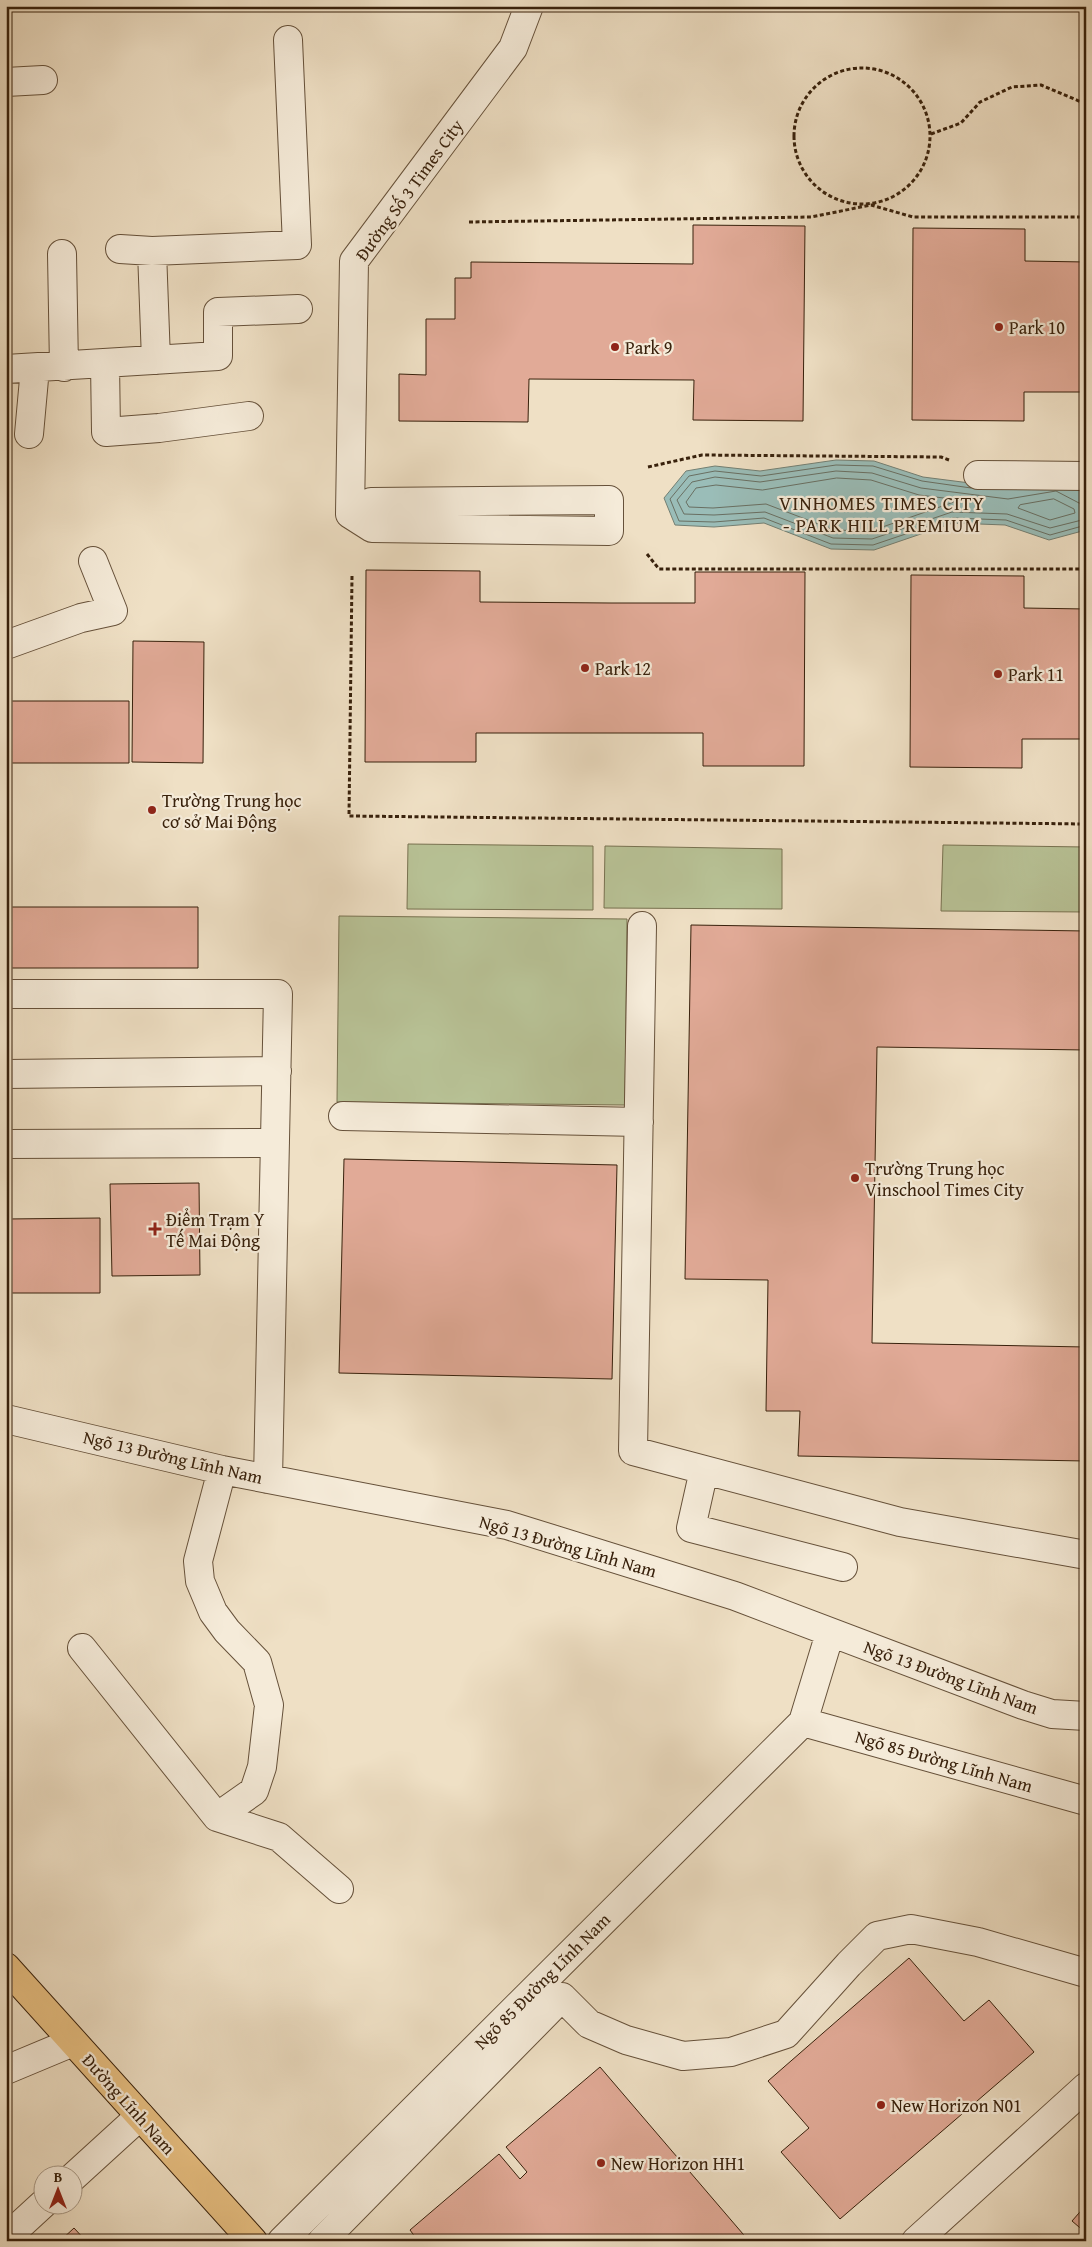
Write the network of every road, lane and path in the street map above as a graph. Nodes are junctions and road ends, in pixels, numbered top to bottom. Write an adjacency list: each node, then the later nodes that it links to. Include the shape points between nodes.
1 (529, 6): 24 (street, Đường Số 3 Times City, via 513,48 354,261)
2 (288, 40): 11 (street, via 297,246)
3 (44, 80): 4 (street)
4 (6, 82)
5 (1086, 104): 6 (path, via 1041,85 1012,87 980,102 961,124)
6 (931, 134): 7 (path, via 928,155 920,173 891,199); 7 (path, via 921,101 910,87 896,76 879,70 862,67 839,71 819,82 804,98 795,119 793,141 798,163 810,182 828,196 849,204)
7 (871, 205): 8 (path, via 913,217); 9 (path, via 811,217)
8 (1086, 217)
9 (468, 222)
10 (120, 249): 11 (street)
11 (152, 251): 14 (street)
12 (62, 254): 16 (street)
13 (298, 309): 14 (street, via 218,312 218,356)
14 (156, 360): 15 (street)
15 (105, 363): 16 (street); 19 (street, via 106,432)
16 (64, 367): 17 (street)
17 (36, 368): 18 (street); 20 (street)
18 (6, 369)
19 (248, 416)
20 (29, 434)
21 (648, 467): 22 (path, via 702,455 941,456)
22 (978, 475): 23 (street)
23 (1086, 476)
24 (350, 514): 24 (street, via 372,528 610,531 610,500 371,502)
25 (647, 554): 27 (path, via 659,569)
26 (93, 561): 29 (street, via 113,612 81,618)
27 (1086, 569)
28 (352, 576): 30 (path, via 349,816)
29 (6, 645)
30 (1086, 824)
31 (642, 926): 36 (street)
32 (6, 994): 33 (street, via 278,994)
33 (277, 1071): 34 (street); 37 (street)
34 (6, 1074)
35 (342, 1116): 36 (street)
36 (639, 1122): 41 (street, via 633,1451)
37 (276, 1143): 38 (street); 42 (street)
38 (6, 1144)
39 (6, 1419): 40 (street, Ngõ 13 Đường Lĩnh Nam)
40 (222, 1470): 42 (street, Ngõ 13 Đường Lĩnh Nam); 50 (street, via 198,1561 200,1581 213,1612 257,1662 269,1705 262,1767 254,1791)
41 (704, 1470): 43 (street, via 900,1522); 44 (street, via 691,1528)
42 (268, 1479): 45 (street, Ngõ 13 Đường Lĩnh Nam, via 508,1525 735,1596)
43 (1086, 1555)
44 (843, 1567)
45 (830, 1633): 47 (street, Ngõ 13 Đường Lĩnh Nam, via 1030,1707 1052,1714); 48 (street, Ngõ 85 Đường Lĩnh Nam)
46 (82, 1648): 50 (street)
47 (1086, 1716)
48 (802, 1722): 49 (street, Ngõ 85 Đường Lĩnh Nam); 62 (street, Ngõ 85 Đường Lĩnh Nam)
49 (1086, 1801)
50 (217, 1817): 51 (street, via 279,1837)
51 (339, 1889)
52 (7, 1969): 54 (main road, Đường Lĩnh Nam)
53 (1086, 1974): 63 (street, via 978,1942 911,1929 877,1936 786,2034 731,2052 683,2056 626,2040 589,2024 562,1997)
54 (73, 2042): 55 (street); 57 (main road, Đường Lĩnh Nam)
55 (6, 2070)
56 (1086, 2087): 64 (street)
57 (140, 2116): 58 (street); 61 (main road, Đường Lĩnh Nam)
58 (82, 2169)
59 (32, 2214): 60 (street)
60 (6, 2238)
61 (253, 2241)
62 (282, 2241)
63 (322, 2241)
64 (916, 2241)

